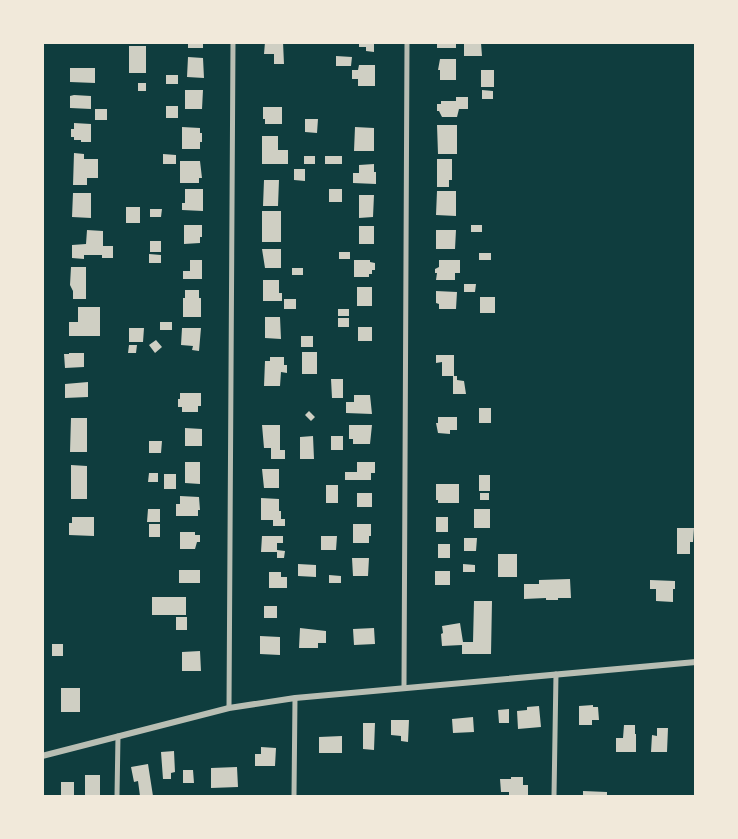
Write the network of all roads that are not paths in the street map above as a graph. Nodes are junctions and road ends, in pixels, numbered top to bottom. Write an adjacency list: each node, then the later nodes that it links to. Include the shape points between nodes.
1 (233, 42): 7 (street)
2 (407, 42): 5 (street)
3 (696, 662): 4 (street)
4 (556, 674): 5 (street); 12 (street)
5 (404, 687): 6 (street)
6 (295, 698): 7 (street); 11 (street)
7 (229, 708): 8 (street)
8 (118, 736): 9 (street); 10 (street)
9 (42, 756)
10 (117, 796)
11 (294, 796)
12 (554, 796)

